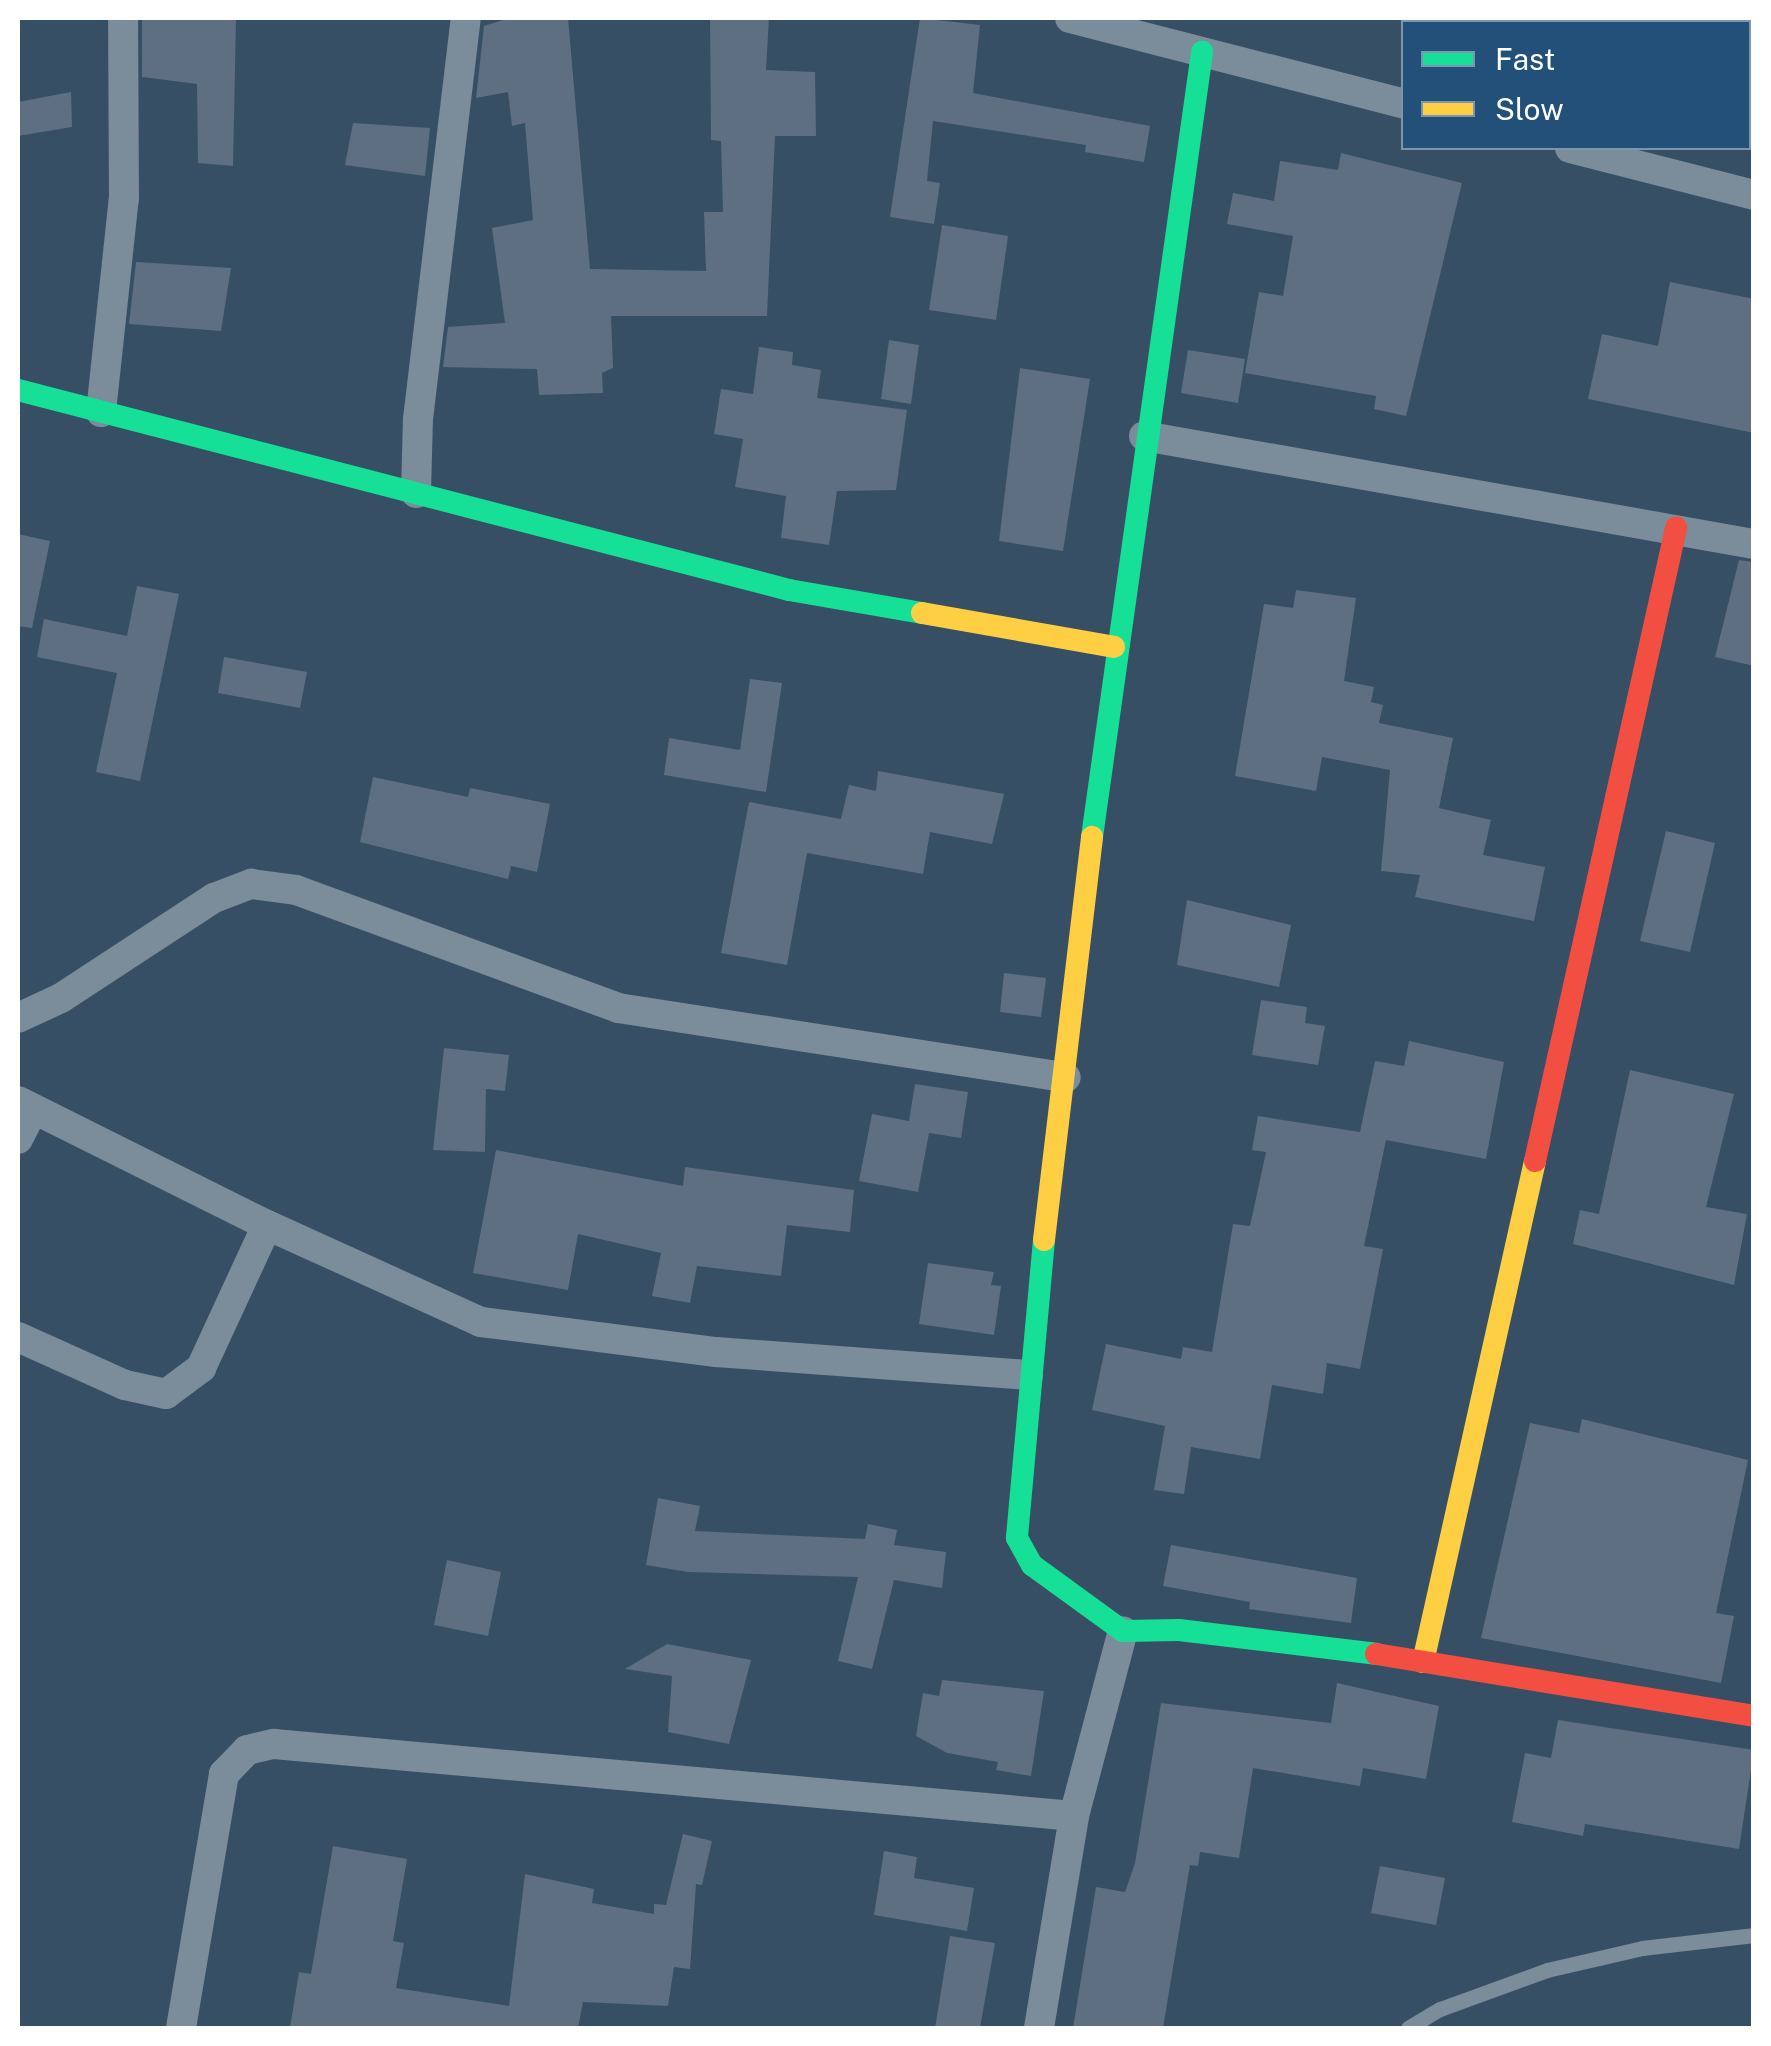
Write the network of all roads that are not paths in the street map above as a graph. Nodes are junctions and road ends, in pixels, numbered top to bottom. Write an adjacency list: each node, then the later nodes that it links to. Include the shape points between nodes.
1 (123, 18): 9 (street, via 124,198)
2 (466, 18): 11 (street, via 418,420)
3 (1070, 18): 4 (street)
4 (1202, 52): 5 (street); 10 (street)
5 (1401, 103)
6 (1578, 150): 7 (street)
7 (1754, 196)
8 (18, 390): 9 (street)
9 (102, 412): 11 (street)
10 (1144, 436): 12 (street); 14 (street)
11 (416, 493): 14 (street, via 790,590)
12 (1676, 528): 13 (street); 23 (street)
13 (1754, 544)
14 (1114, 647): 16 (street)
15 (18, 1018): 16 (street, via 61,998 214,898 251,884 296,890 618,1008)
16 (1066, 1078): 21 (street)
17 (25, 1105): 18 (street); 19 (street)
18 (18, 1139)
19 (267, 1225): 20 (street, via 201,1368 166,1394 125,1385); 21 (street, via 480,1322 716,1352)
20 (18, 1337)
21 (1028, 1375): 22 (street, via 1017,1538 1032,1565)
22 (1123, 1631): 23 (street, via 1179,1630); 25 (street)
23 (1423, 1662): 24 (street)
24 (1754, 1716)
25 (1074, 1816): 27 (street, via 274,1744 247,1750 224,1774); 28 (street)
26 (1754, 1935): 29 (lane, via 1714,1936 1547,1970 1440,2009)
27 (181, 2028)
28 (1039, 2028)
29 (1408, 2028)

